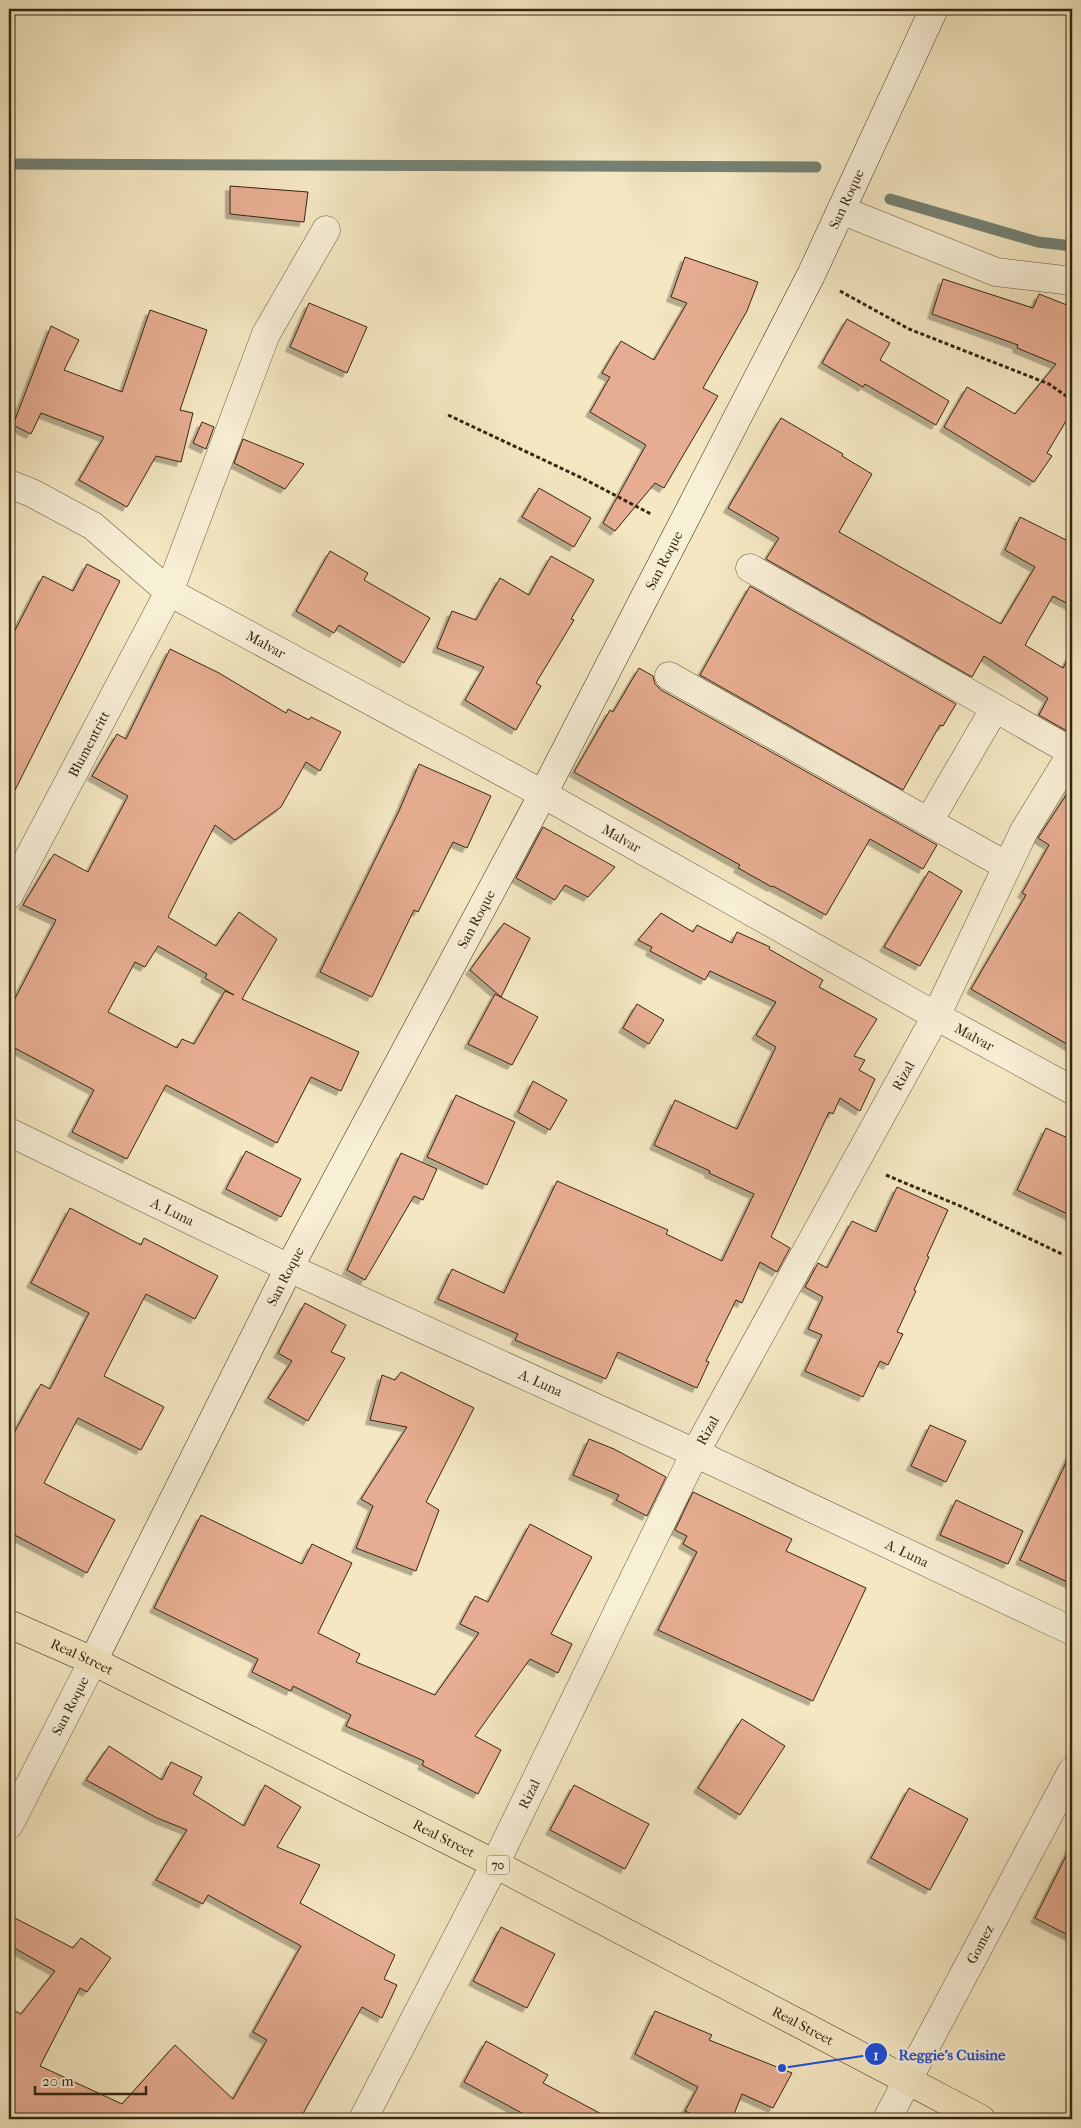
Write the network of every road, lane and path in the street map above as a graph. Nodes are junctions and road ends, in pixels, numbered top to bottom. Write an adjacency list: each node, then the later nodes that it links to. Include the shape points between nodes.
1 (934, 9): 2 (street, San Roque)
2 (841, 210): 4 (street, San Roque); 5 (street, via 996,272)
3 (326, 230): 11 (street, Blumentritt, via 266,334)
4 (811, 275): 6 (path, via 909,330 1049,384); 9 (street, San Roque)
5 (1072, 281)
6 (1072, 400)
7 (448, 415): 9 (path, via 582,478)
8 (9, 484): 11 (street, Malvar, via 93,526)
9 (680, 530): 15 (street, San Roque)
10 (750, 568): 13 (street)
11 (169, 592): 15 (street, Malvar); 18 (street, Blumentritt)
12 (669, 676): 16 (street)
13 (995, 708): 14 (street); 16 (street)
14 (1072, 752): 17 (street, Rizal, via 1024,831)
15 (543, 794): 19 (street, Malvar); 24 (street, San Roque)
16 (929, 821): 17 (street)
17 (1007, 866): 19 (street, Rizal)
18 (9, 895)
19 (936, 1016): 20 (street, Malvar); 22 (street, Rizal)
20 (1072, 1090)
21 (9, 1132): 24 (street, A. Luna)
22 (856, 1162): 23 (path); 25 (street, Rizal)
23 (1064, 1255)
24 (289, 1268): 25 (street, A. Luna); 28 (street, San Roque)
25 (695, 1453): 27 (street, A. Luna); 31 (street, Rizal)
26 (9, 1624): 28 (highway, Real Street / 70)
27 (1072, 1632)
28 (93, 1661): 30 (street, San Roque); 31 (highway, Real Street / 70)
29 (1072, 1771): 32 (street, Gomez)
30 (9, 1825)
31 (496, 1864): 32 (highway, Real Street / 70); 33 (street, Rizal)
32 (908, 2081): 34 (street, Gomez); 35 (highway, Real Street / 70)
33 (362, 2119)
34 (887, 2119)
35 (981, 2119)

